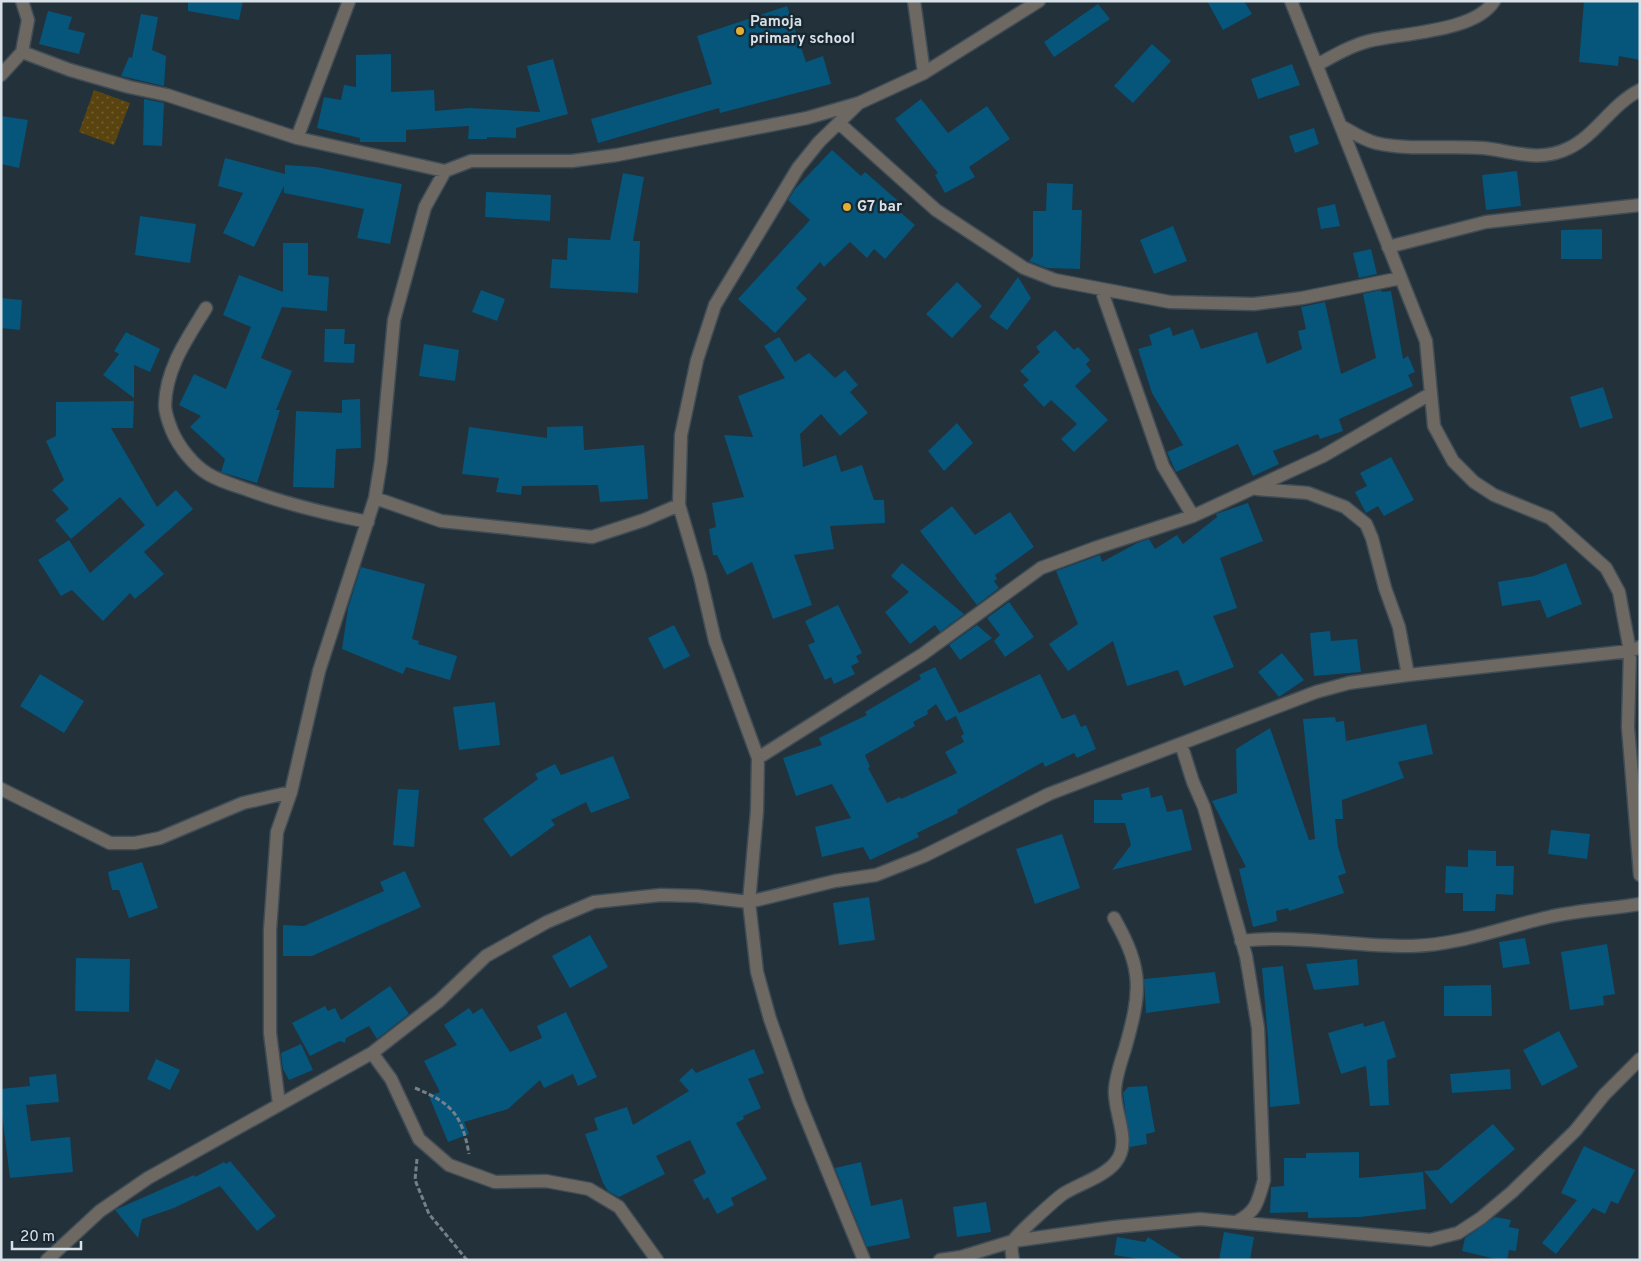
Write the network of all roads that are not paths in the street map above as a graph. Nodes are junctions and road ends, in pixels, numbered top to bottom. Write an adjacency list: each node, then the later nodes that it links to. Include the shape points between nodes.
1 (22, 1): 7 (street, via 28,20)
2 (349, 1): 15 (street)
3 (914, 1): 9 (street)
4 (1039, 1): 9 (street)
5 (1291, 1): 8 (street)
6 (1494, 1): 8 (street, via 1483,13 1471,18 1443,28 1368,41)
7 (22, 52): 10 (street); 15 (street, via 70,70 176,98)
8 (1317, 65): 14 (street)
9 (924, 73): 12 (street)
10 (1, 75)
11 (1640, 90): 14 (street, via 1609,112 1571,147 1552,155 1521,156 1482,148 1388,145 1373,142)
12 (859, 103): 13 (street); 16 (street, via 808,118 617,155 572,161 471,161)
13 (840, 124): 20 (street, via 936,210 974,237 1037,274); 25 (street, via 819,142 798,168 716,305 697,360 681,435)
14 (1341, 126): 18 (street)
15 (297, 138): 16 (street)
16 (445, 171): 24 (street, via 425,207 394,320)
17 (1640, 205): 18 (street, via 1486,222)
18 (1388, 247): 19 (street)
19 (1401, 278): 20 (street, via 1254,304 1170,302); 22 (street, via 1426,341)
20 (1101, 289): 26 (street, via 1163,466)
21 (206, 308): 27 (street, via 181,347 166,394 168,420 180,446 207,474 310,510)
22 (1430, 394): 23 (street, via 1323,456); 28 (street, via 1434,426 1453,461 1474,482 1494,495 1550,518 1606,568 1619,592)
23 (1255, 489): 26 (street); 29 (street, via 1308,493 1345,507 1366,524 1399,627)
24 (375, 498): 25 (street, via 441,521 592,537); 27 (street)
25 (679, 506): 31 (street, via 700,576 714,641)
26 (1193, 516): 31 (street, via 1041,568 923,654)
27 (368, 522): 33 (street, via 319,671)
28 (1635, 649): 29 (street); 34 (street, via 1628,727)
29 (1408, 674): 30 (street, via 1316,692)
30 (1181, 744): 35 (street, via 1049,794 924,856 876,875); 38 (street, via 1204,807)
31 (758, 758): 35 (street, via 758,811)
32 (1, 789): 33 (street, via 110,843 160,838 243,803)
33 (291, 792): 41 (street, via 277,832 270,930 270,1033)
34 (1640, 875)
35 (749, 902): 39 (street, via 661,895 594,902 547,922 486,956 439,1001); 47 (street, via 757,972 770,1019 799,1101)
36 (1640, 904): 38 (street, via 1552,916 1431,944 1359,944 1300,938)
37 (1114, 918): 43 (street, via 1129,944 1138,983 1136,1010 1114,1090 1123,1142 1121,1155 1103,1172 1061,1196)
38 (1241, 941): 42 (street, via 1258,1028 1264,1180 1251,1214)
39 (372, 1053): 41 (street); 46 (street, via 391,1079 419,1139 449,1165 495,1182 546,1181 588,1189 619,1207)
40 (1640, 1059): 42 (street, via 1512,1192 1458,1233 1430,1240)
41 (279, 1104): 45 (street, via 148,1178 100,1211)
42 (1238, 1221): 43 (street, via 1200,1219)
43 (1013, 1241): 44 (street); 49 (street)
44 (961, 1258): 48 (street)
45 (47, 1260)
46 (657, 1260)
47 (864, 1260)
48 (940, 1260)
49 (1013, 1260)

